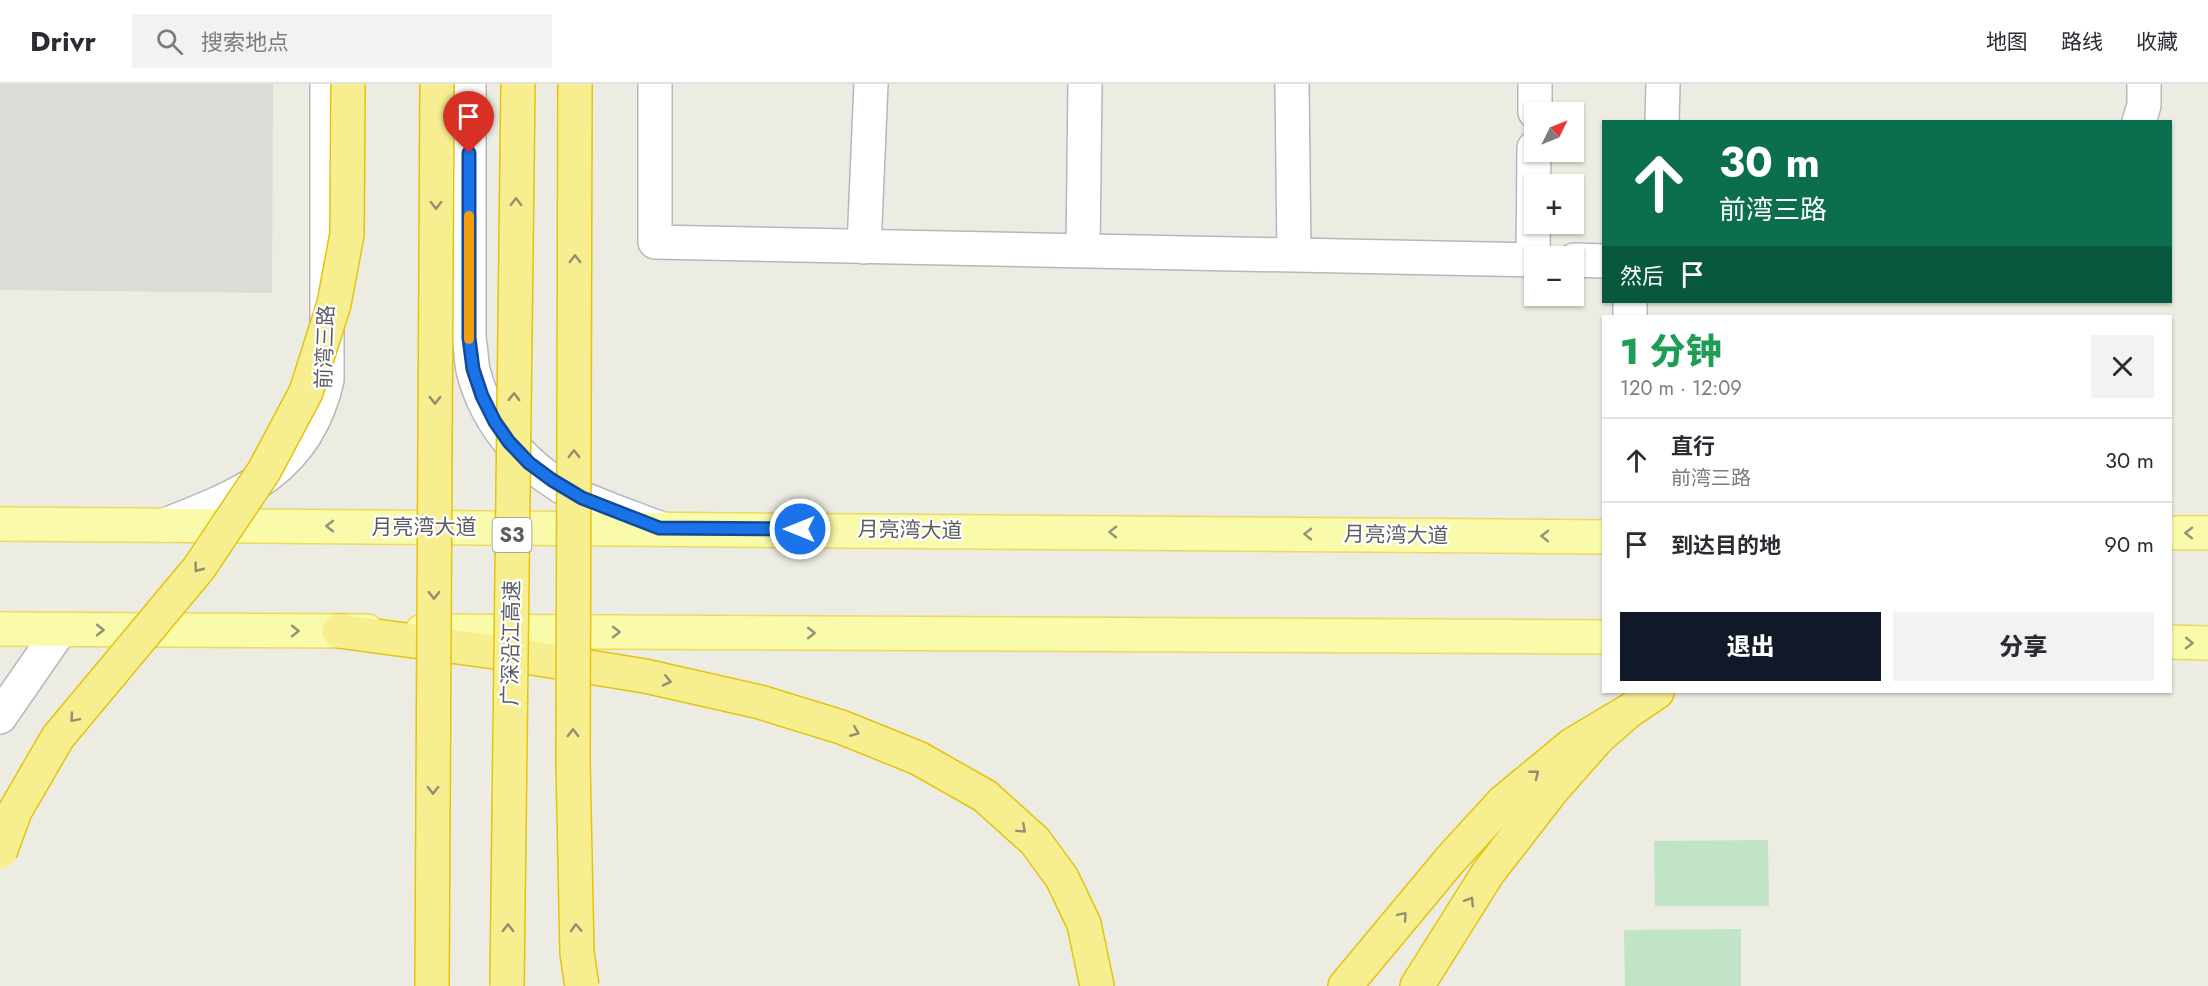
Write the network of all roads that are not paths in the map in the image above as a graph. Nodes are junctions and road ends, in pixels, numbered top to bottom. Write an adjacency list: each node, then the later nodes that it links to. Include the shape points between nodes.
1 (327, 84): 26 (street, 前湾三路, via 327,380 321,405 312,426 271,472 242,493)
2 (348, 84): 40 (highway, one-way to 40, bridge, via 347,234 334,304 306,392 264,471 199,568 58,737 15,811)
3 (437, 84): 41 (highway, one-way to 41, bridge)
4 (469, 84): 27 (street, via 469,338 482,396 509,442 529,463 582,498)
5 (518, 84): 42 (highway, 广深沿江高速 / S3, one-way to 5, bridge)
6 (575, 84): 43 (highway, one-way to 6, bridge, via 577,942 573,762)
7 (655, 84): 18 (street, via 654,242)
8 (871, 84): 18 (street)
9 (1085, 84): 20 (street)
10 (1292, 84): 21 (street)
11 (1535, 84): 14 (street)
12 (1663, 84): 15 (street)
13 (2144, 84): 16 (street)
14 (1535, 102)
15 (1662, 120)
16 (2140, 120)
17 (1534, 162): 19 (street)
18 (864, 246): 20 (street)
19 (1534, 246)
20 (1083, 251): 21 (street)
21 (1294, 255): 22 (street)
22 (1524, 260)
23 (1584, 260): 24 (street)
24 (1602, 261)
25 (0, 524): 26 (main road, 月亮湾大道)
26 (164, 526): 27 (main road, 月亮湾大道, one-way to 26)
27 (659, 528): 30 (main road, 月亮湾大道, one-way to 27)
28 (2172, 533): 29 (main road, one-way to 28)
29 (2208, 533)
30 (1602, 537)
31 (0, 629): 32 (main road)
32 (60, 630): 33 (main road, one-way to 33); 39 (street)
33 (339, 631): 34 (main road, one-way to 34); 44 (highway, one-way to 44, via 645,676 760,702 841,727 918,758 985,796 1035,841 1062,878 1084,924)
34 (1602, 637)
35 (2172, 642): 36 (main road, one-way to 36)
36 (2208, 643)
37 (1656, 693): 38 (highway)
38 (1629, 711): 45 (highway, one-way to 38, via 1449,860 1503,802 1572,745); 46 (highway, one-way to 38, via 1510,843 1575,763)
39 (0, 717)
40 (0, 852)
41 (432, 986)
42 (507, 986)
43 (582, 986)
44 (1096, 986)
45 (1345, 986)
46 (1417, 986)

